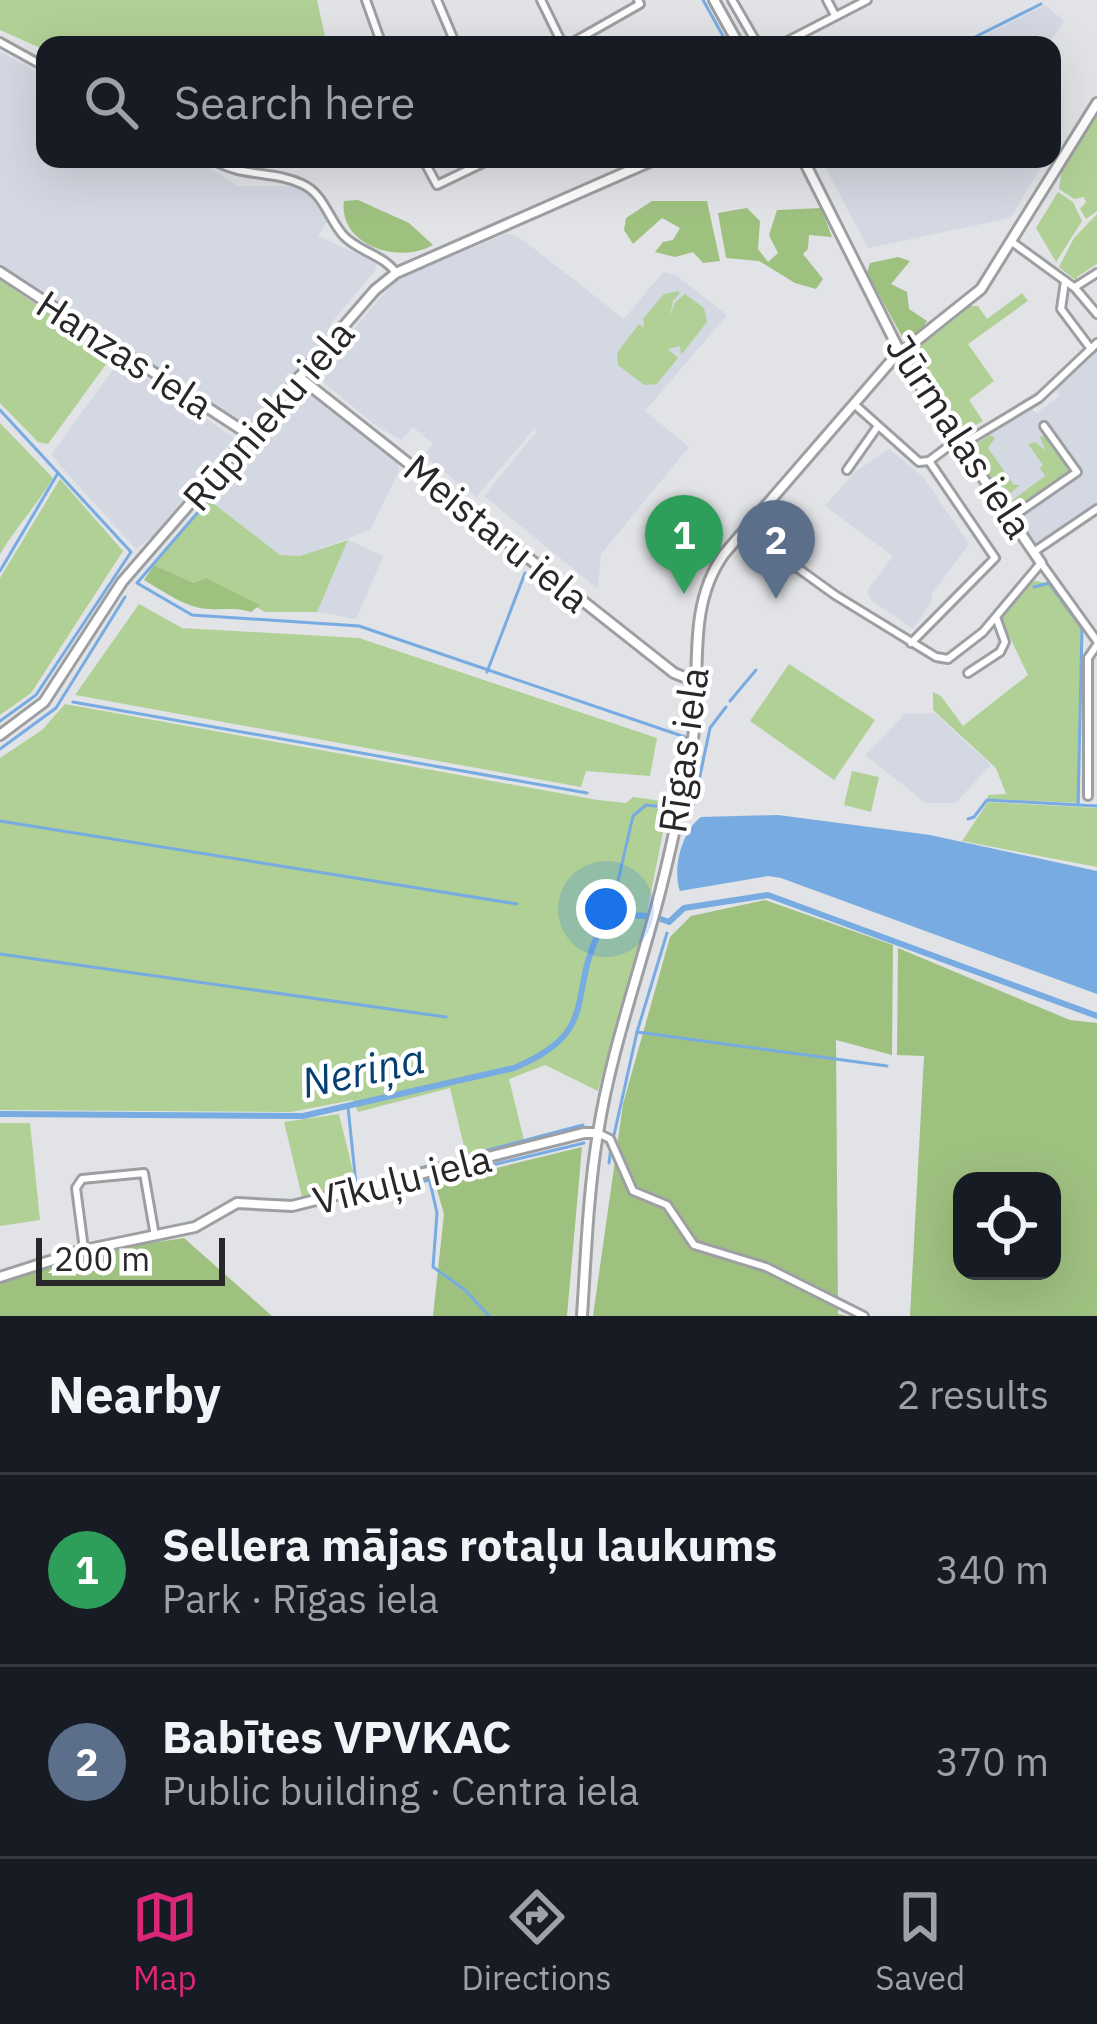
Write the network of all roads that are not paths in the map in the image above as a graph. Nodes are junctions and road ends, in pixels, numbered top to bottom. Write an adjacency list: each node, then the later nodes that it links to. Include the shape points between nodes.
1 (366, 0): 10 (street)
2 (437, 0): 11 (street)
3 (541, 0): 12 (street)
4 (714, 0): 14 (street)
5 (732, 0): 15 (street)
6 (827, 0): 9 (street)
7 (867, 0): 9 (street)
8 (639, 2): 13 (street)
9 (835, 15): 16 (street)
10 (379, 36)
11 (452, 36)
12 (561, 36)
13 (581, 36)
14 (734, 36)
15 (753, 36)
16 (796, 36)
17 (0, 42): 18 (street)
18 (36, 62)
19 (1097, 103): 20 (street, Rīgas iela)
20 (1061, 162)
21 (229, 168): 29 (street, via 309,188 344,236)
22 (429, 168): 23 (street, via 437,184)
23 (472, 168)
24 (635, 168): 29 (street)
25 (808, 168): 35 (street, Jūrmalas iela)
26 (1057, 168): 27 (street, Rīgas iela)
27 (1012, 242): 31 (street); 35 (street, Rīgas iela, via 976,294)
28 (0, 272): 40 (street, Hanzas iela)
29 (396, 273): 36 (street, Rūpnieku iela)
30 (1097, 273): 32 (street)
31 (1065, 280): 32 (street); 34 (street, via 1061,309)
32 (1075, 287): 33 (street)
33 (1096, 310)
34 (1094, 346): 41 (street, via 1039,398)
35 (901, 353): 37 (street, Rīgas iela); 41 (street, Jūrmalas iela)
36 (299, 377): 40 (street, Rūpnieku iela); 53 (street, Meistaru iela, via 674,673)
37 (853, 403): 38 (street); 46 (street, Rīgas iela)
38 (878, 426): 42 (street, via 919,462); 43 (street)
39 (1044, 426): 45 (street, via 1077,472)
40 (251, 436): 54 (street, Rūpnieku iela, via 122,582 44,702)
41 (959, 443): 42 (street); 45 (street, Jūrmalas iela)
42 (929, 461): 50 (street, via 995,558)
43 (847, 470)
44 (1097, 508): 47 (street)
45 (1012, 518): 47 (street, Jūrmalas iela)
46 (745, 530): 50 (street); 53 (street, Rīgas iela, via 704,592)
47 (1036, 551): 48 (street, Jūrmalas iela)
48 (1041, 563): 49 (street); 51 (street, Jūrmalas iela)
49 (996, 617): 50 (street, via 948,659); 52 (street, via 1005,642 1000,652)
50 (911, 643)
51 (1097, 643): 55 (street, via 1088,658)
52 (968, 673)
53 (698, 682): 57 (street, Rīgas iela, via 679,805)
54 (0, 735)
55 (1092, 744): 56 (street)
56 (1088, 796)
57 (598, 1133): 58 (street, Vīkuļu iela, via 292,1206 237,1203 194,1227); 61 (street, Rīgas iela); 62 (street, via 610,1139 633,1191 667,1205 694,1245 766,1268)
58 (155, 1236): 59 (street, Vīkuļu iela); 59 (street, via 144,1173 82,1179 76,1188)
59 (84, 1250): 60 (street, Vīkuļu iela)
60 (0, 1277)
61 (582, 1316)
62 (864, 1316)

